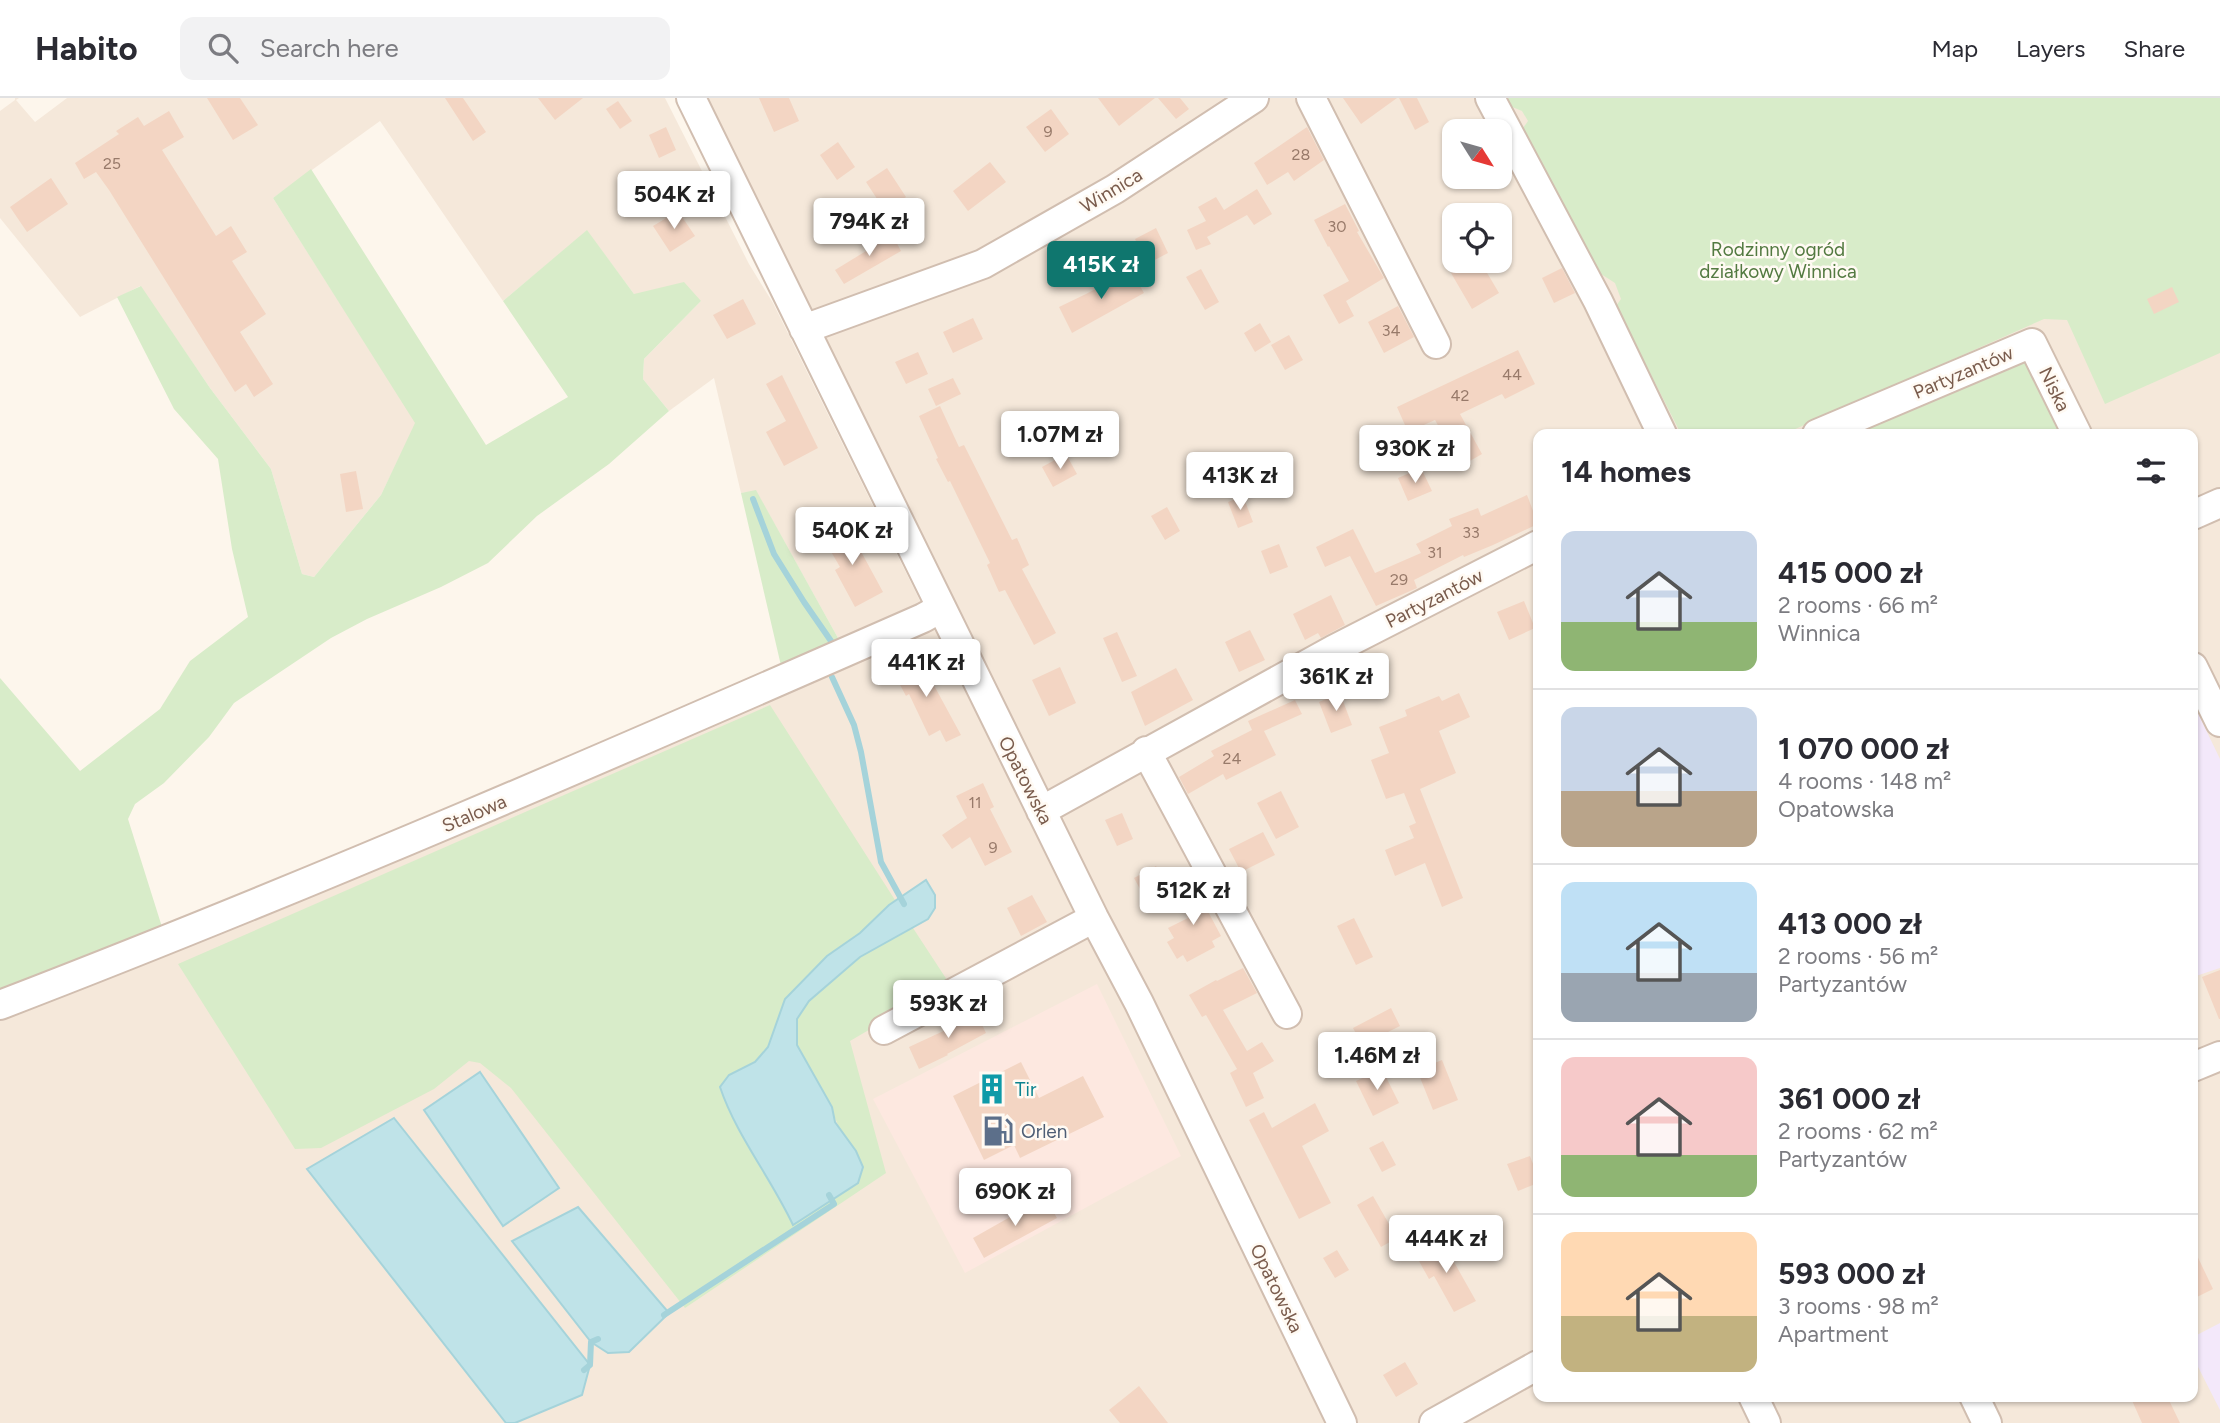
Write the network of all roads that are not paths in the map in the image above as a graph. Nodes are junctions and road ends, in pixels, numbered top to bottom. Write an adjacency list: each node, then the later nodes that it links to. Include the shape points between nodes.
1 (691, 98): 5 (street, Opatowska)
2 (1254, 98): 5 (street, Winnica, via 1115,189 983,264)
3 (1311, 98): 7 (street)
4 (1490, 98): 8 (street, via 1598,301)
5 (804, 329): 14 (street, Opatowska)
6 (2032, 343): 9 (street, Partyzantów); 10 (street, Niska)
7 (1436, 344)
8 (1660, 429)
9 (1829, 429)
10 (2075, 429)
11 (2220, 503): 12 (street)
12 (2198, 513)
13 (1533, 548): 17 (street, Partyzantów)
14 (942, 608): 18 (street, Opatowska); 20 (street, Stalowa, via 539,786)
15 (2198, 677): 16 (street)
16 (2220, 722)
17 (1146, 751): 18 (street, Partyzantów); 21 (street)
18 (1041, 811): 19 (street, Opatowska)
19 (1094, 918): 22 (street); 28 (street, Opatowska)
20 (0, 1005)
21 (1287, 1014)
22 (884, 1030)
23 (2220, 1056): 24 (street)
24 (2198, 1065)
25 (1533, 1368): 29 (street)
26 (1756, 1402): 30 (street)
27 (1977, 1402): 31 (street)
28 (1342, 1423)
29 (1434, 1423)
30 (1766, 1423)
31 (1987, 1423)

